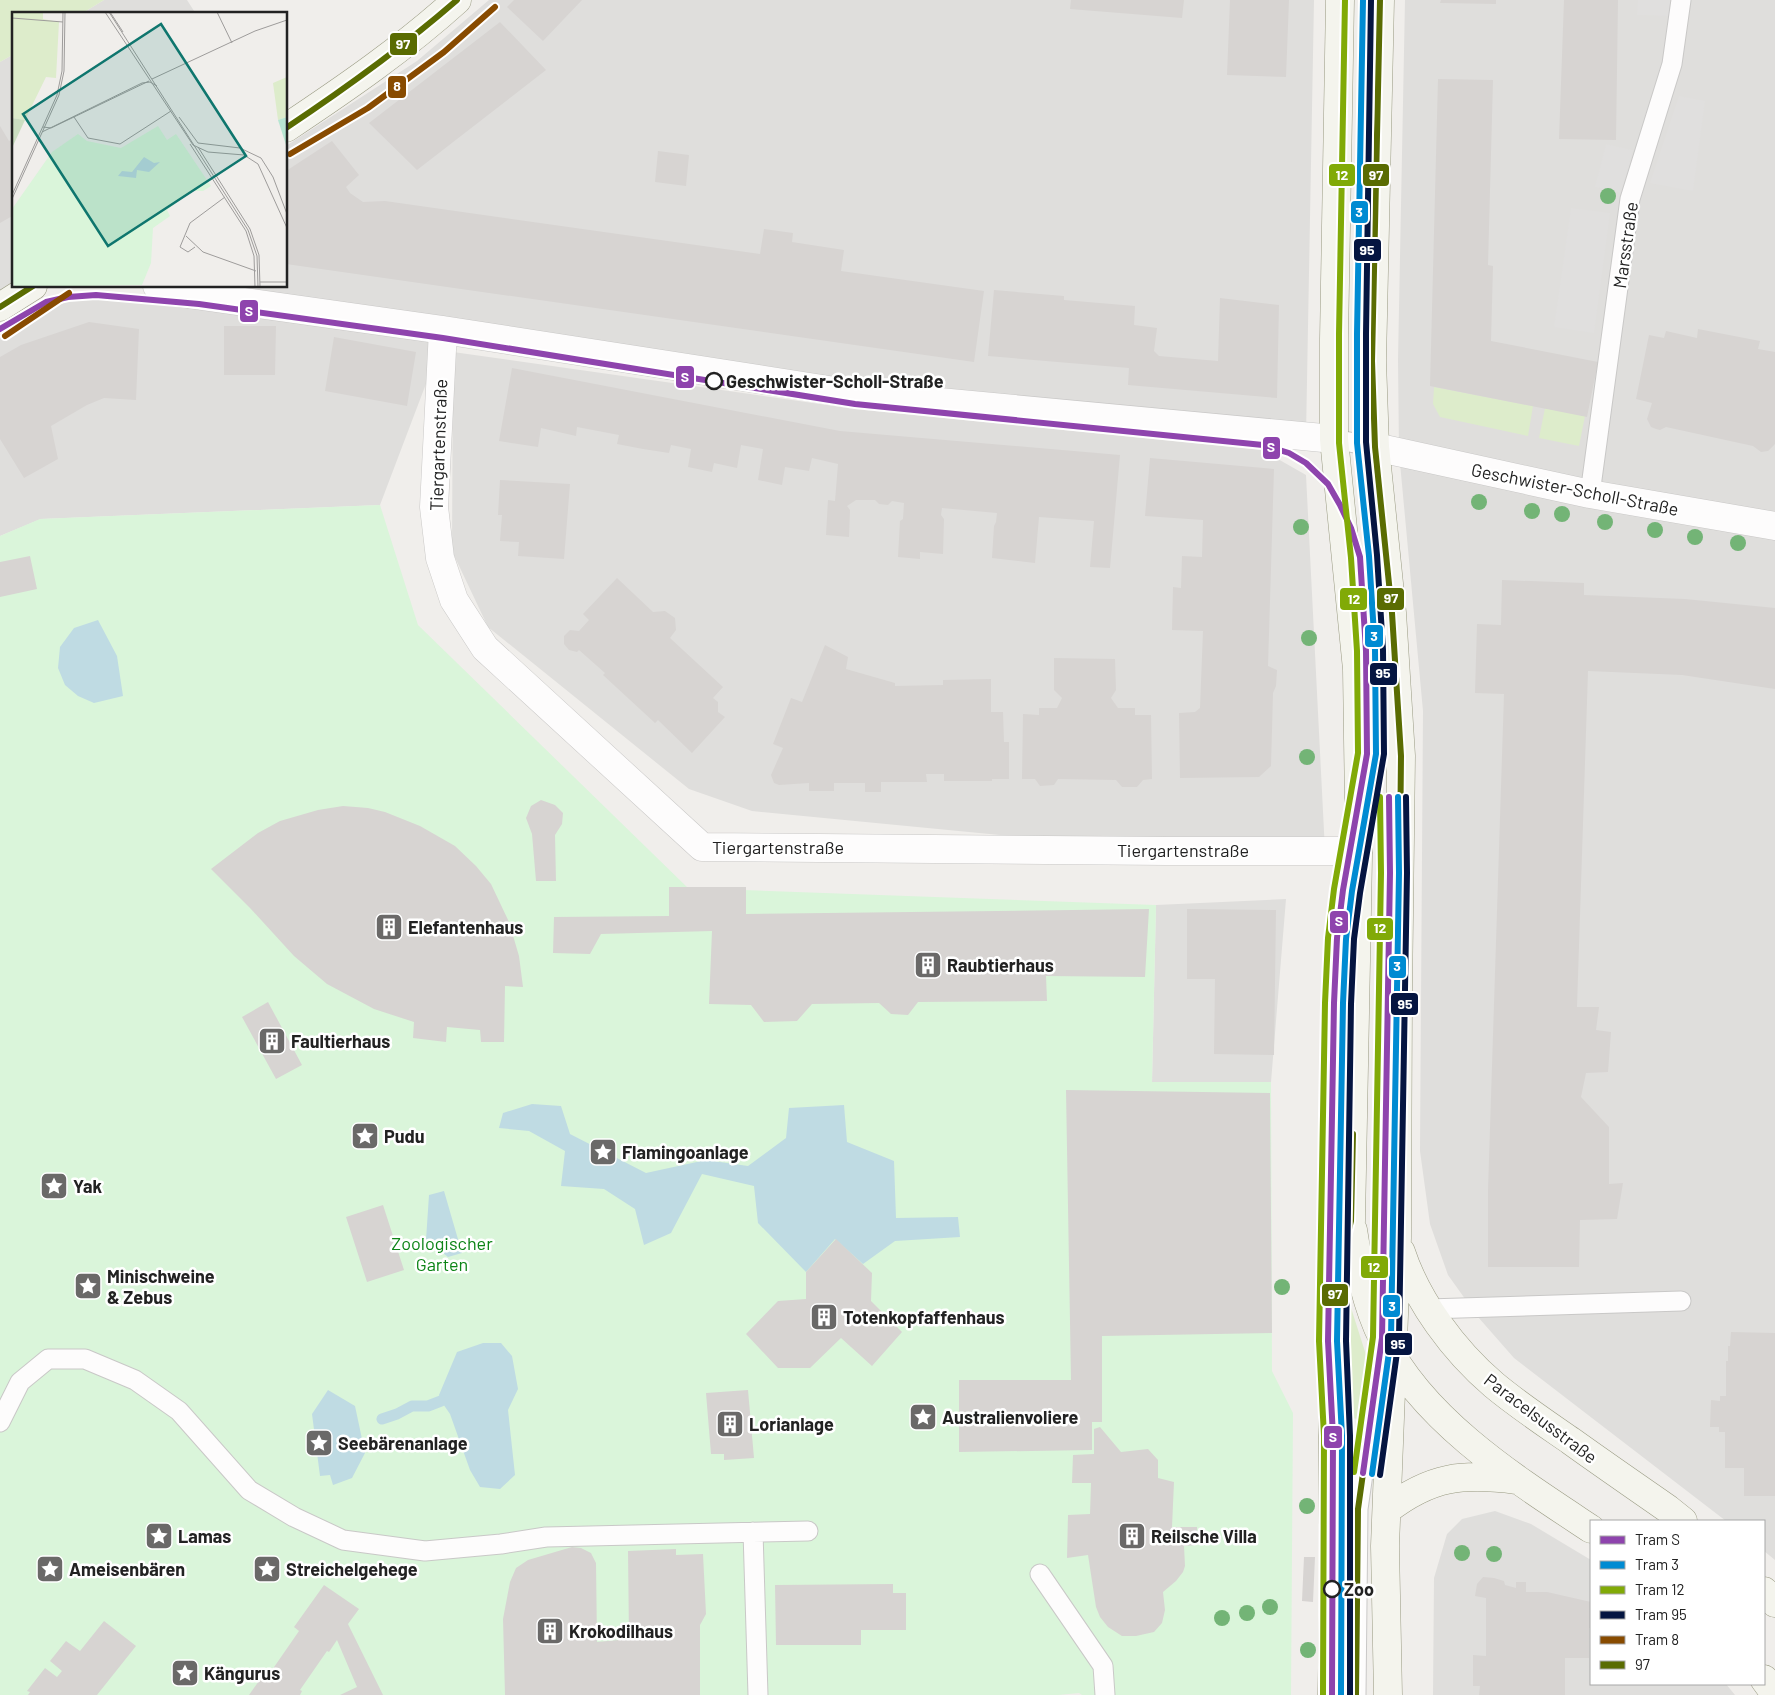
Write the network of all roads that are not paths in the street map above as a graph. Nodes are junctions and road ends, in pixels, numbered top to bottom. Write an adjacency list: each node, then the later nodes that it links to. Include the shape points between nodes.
1 (457, 0): 5 (main road, via 380,63)
2 (1340, 0): 10 (main road)
3 (1380, 0): 11 (main road, via 1372,361)
4 (1681, 0): 12 (lane, Marsstraße, via 1672,64 1630,199)
5 (288, 127)
6 (30, 288): 8 (main road)
7 (163, 288): 9 (street)
8 (0, 307)
9 (443, 330): 10 (street, via 854,394); 14 (street, Tiergartenstraße, via 434,507 440,558 454,600 486,648 702,847)
10 (1334, 439): 11 (lane); 14 (main road, via 1357,669)
11 (1375, 447): 12 (street, Geschwister-Scholl-Straße); 16 (main road, via 1392,613 1401,756)
12 (1590, 494): 13 (street, Geschwister-Scholl-Straße)
13 (1775, 526)
14 (1358, 850): 15 (main road)
15 (1351, 1221): 19 (main road, via 1362,1283); 34 (main road, via 1336,1282 1332,1337)
16 (1396, 1231): 18 (main road, Paracelsusstraße, via 1406,1265); 19 (main road)
17 (1680, 1301): 18 (lane)
18 (1428, 1309): 23 (main road, Paracelsusstraße, via 1492,1384)
19 (1388, 1348): 21 (main road, via 1413,1385 1457,1432); 22 (main road); 35 (lane, via 1358,1509)
20 (0, 1422): 26 (lane, via 20,1382 48,1359 85,1359 135,1380 179,1411 249,1490 294,1517 343,1540 425,1551 546,1537)
21 (1517, 1480): 22 (main road, via 1487,1476 1436,1483 1415,1490); 24 (main road)
22 (1387, 1510): 36 (main road)
23 (1682, 1520)
24 (1590, 1528)
25 (808, 1531): 26 (lane)
26 (753, 1532): 32 (lane)
27 (1040, 1574): 33 (lane, via 1103,1666)
28 (1765, 1592): 29 (main road)
29 (1775, 1604)
30 (1765, 1680): 31 (main road)
31 (1775, 1694)
32 (758, 1695)
33 (1105, 1695)
34 (1332, 1695)
35 (1356, 1695)
36 (1388, 1695)

